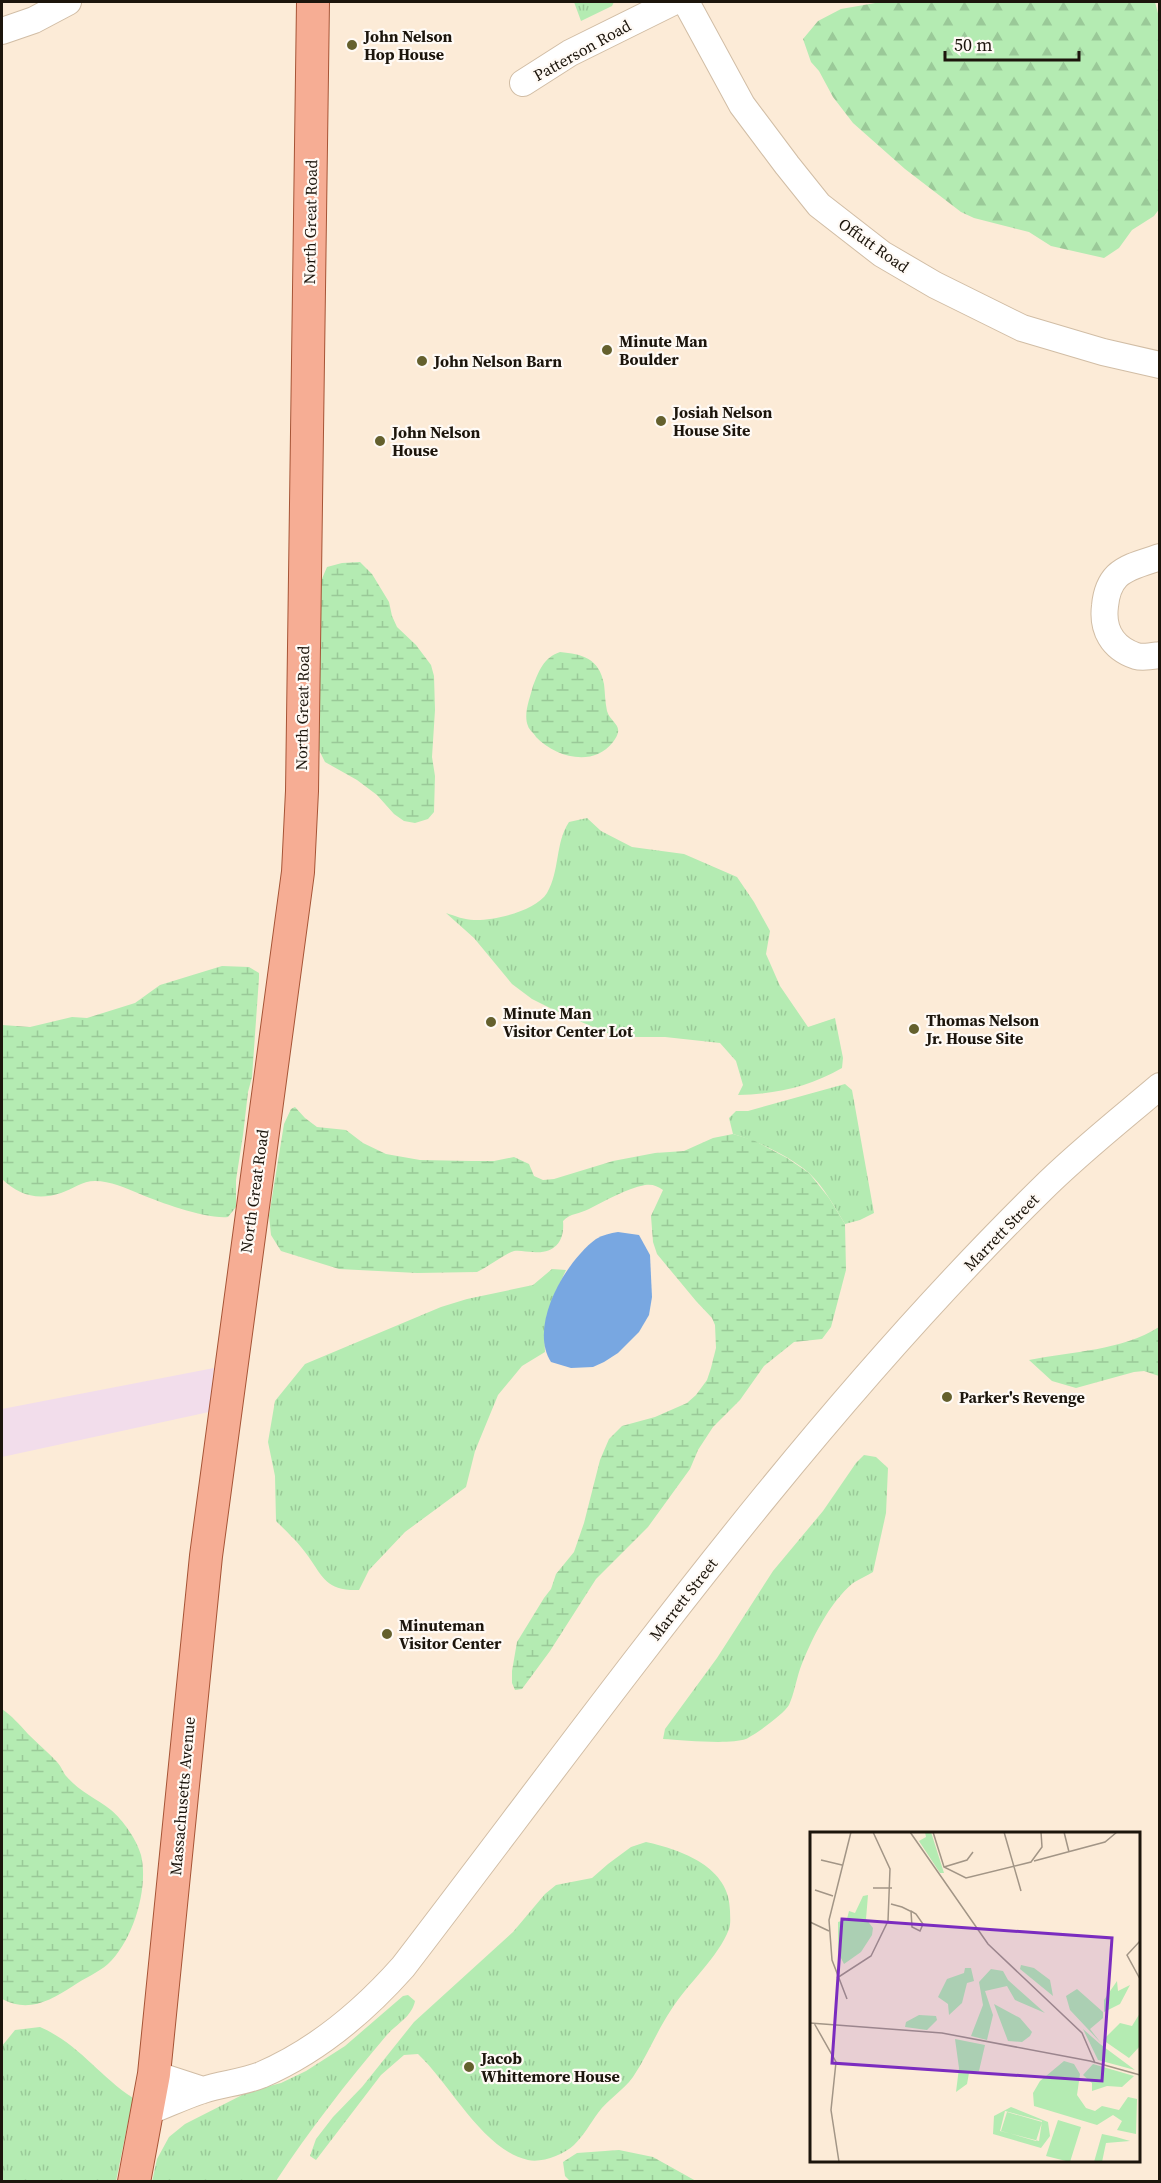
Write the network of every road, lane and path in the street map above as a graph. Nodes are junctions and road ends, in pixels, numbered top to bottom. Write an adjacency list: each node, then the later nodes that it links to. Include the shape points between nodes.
1 (68, 2): 5 (street)
2 (313, 2): 11 (main road, North Great Road, via 298,872)
3 (673, 2): 6 (street, Patterson Road, via 570,53)
4 (686, 2): 7 (street, Offutt Road, via 742,105 787,165 819,205 882,254 1022,328)
5 (2, 32)
6 (523, 83)
7 (1160, 365)
8 (1160, 557): 9 (street, via 1117,576 1107,591 1104,615 1106,631 1120,646 1137,656)
9 (1160, 656)
10 (1160, 1086): 13 (street, Marrett Street, via 1042,1189 878,1363 673,1611 394,1978 353,2018 288,2061 259,2076)
11 (225, 1410): 12 (main road, Massachusetts Avenue, via 194,1663)
12 (154, 2074): 13 (street); 14 (main road, Massachusetts Avenue)
13 (203, 2090): 14 (street, Marrett Street)
14 (147, 2112): 15 (main road, Massachusetts Avenue)
15 (134, 2181)

